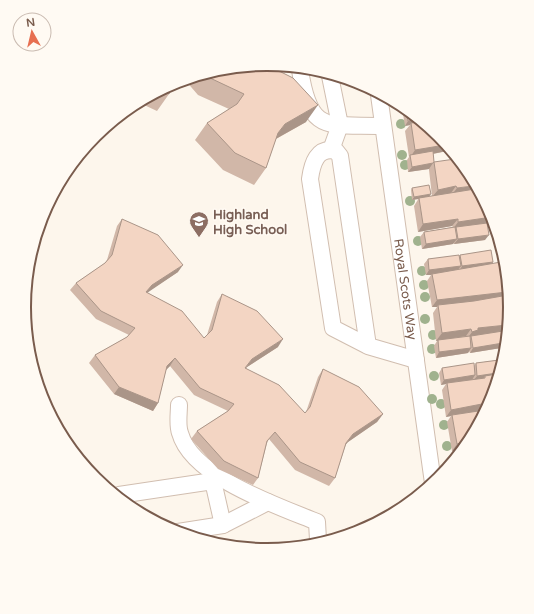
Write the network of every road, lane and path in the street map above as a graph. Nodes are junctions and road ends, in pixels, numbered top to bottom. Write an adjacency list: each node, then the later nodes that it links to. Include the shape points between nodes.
1 (301, 74): 4 (street, via 304,96 311,112 326,124)
2 (331, 80): 4 (street)
3 (380, 100): 5 (street, Royal Scots Way)
4 (340, 125): 5 (street); 6 (street)
5 (383, 126): 8 (street, Royal Scots Way)
6 (331, 150): 7 (street, via 340,156); 7 (street, via 323,151 316,156 310,178 332,328)
7 (368, 346): 8 (street)
8 (416, 360): 10 (street, Royal Scots Way)
9 (179, 405): 11 (street, via 180,432 194,457)
10 (432, 476)
11 (218, 480): 12 (street); 13 (street); 14 (street)
12 (124, 494)
13 (268, 502): 14 (street); 16 (street, via 317,522)
14 (223, 525): 15 (street)
15 (191, 530)
16 (318, 537)

